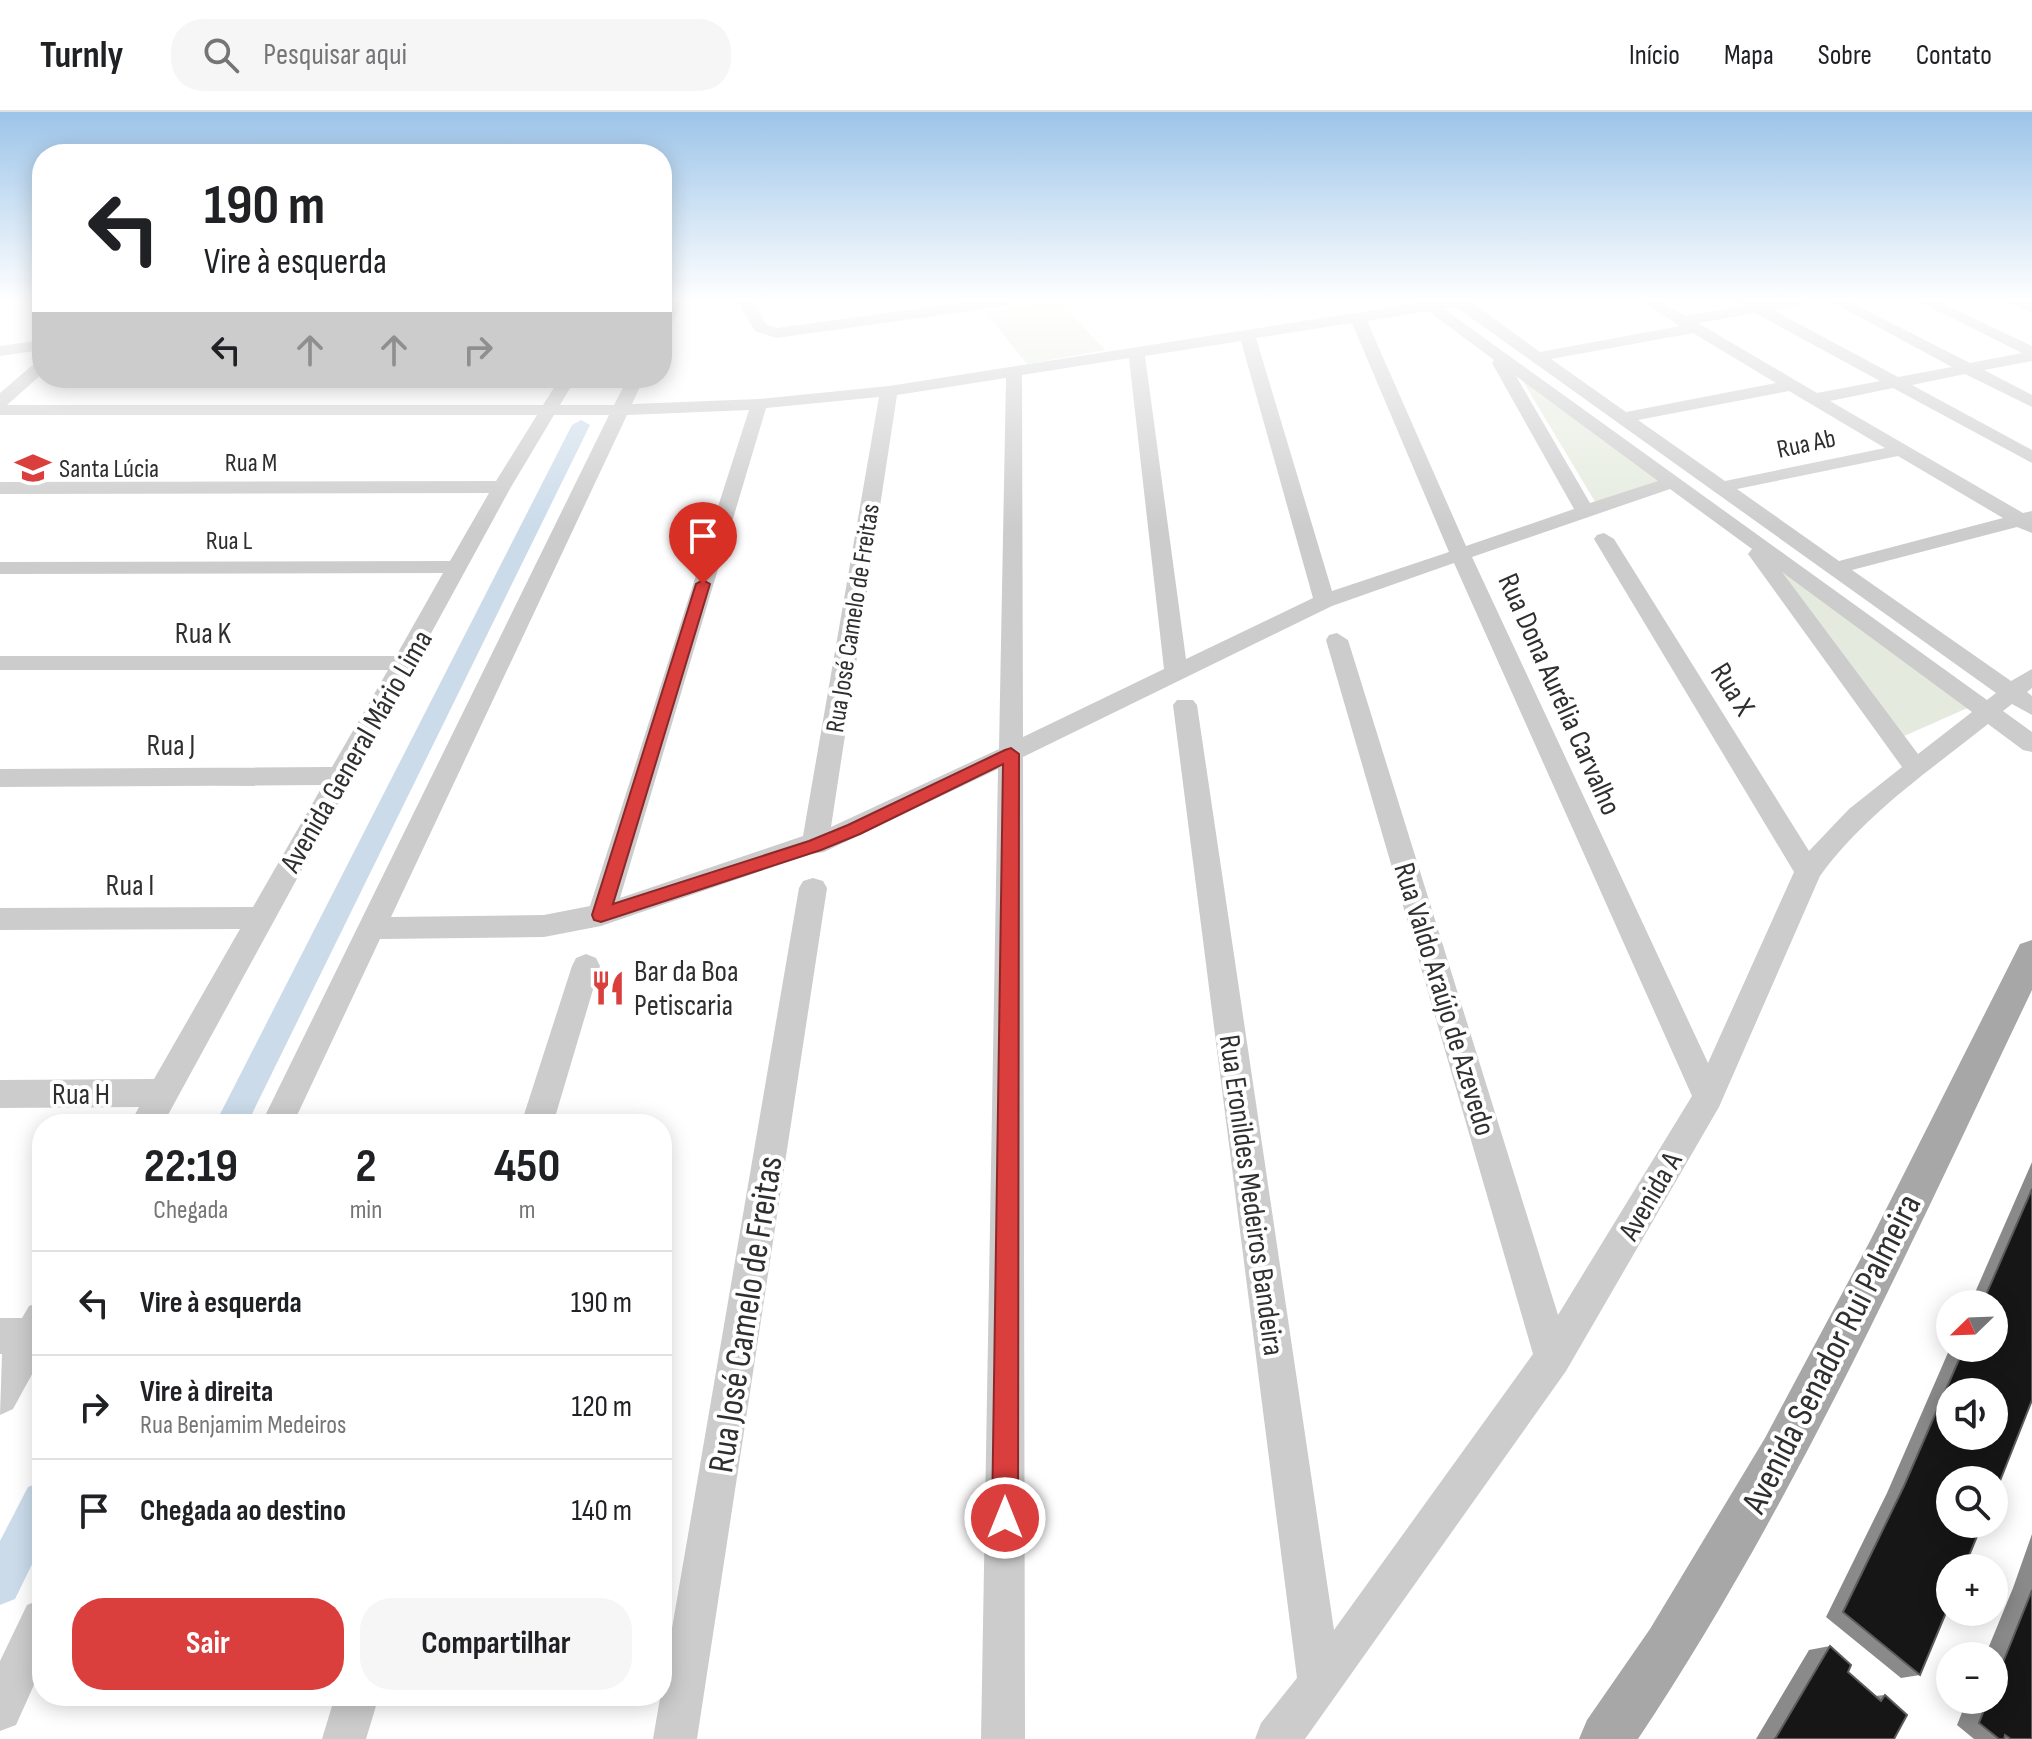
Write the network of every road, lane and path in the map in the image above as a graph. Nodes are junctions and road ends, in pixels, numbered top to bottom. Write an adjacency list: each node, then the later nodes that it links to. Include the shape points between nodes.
1 (28, 377): 20 (street)
2 (982, 377): 18 (street)
3 (1014, 377): 49 (street)
4 (1139, 377): 45 (street)
5 (1259, 377): 41 (street)
6 (1383, 377): 37 (street, Rua Dona Aurélia Carvalho)
7 (1508, 377): 33 (street)
8 (1528, 377): 29 (street)
9 (1567, 377): 26 (street)
10 (1777, 377): 15 (street)
11 (1886, 377): 14 (street)
12 (1917, 377): 14 (street)
13 (1984, 377): 21 (street)
14 (1894, 381): 19 (street); 28 (street)
15 (1791, 385): 19 (street); 26 (street)
16 (565, 388): 23 (street, Avenida General Mário Lima)
17 (629, 388): 25 (street)
18 (889, 391): 22 (street); 53 (street, Rua José Camelo de Freitas)
19 (1813, 399): 27 (street)
20 (0, 402)
21 (2032, 402)
22 (759, 404): 25 (street); 56 (street)
23 (560, 409): 24 (street); 25 (street); 30 (street, Avenida General Mário Lima)
24 (0, 410)
25 (615, 410): 59 (street)
26 (1625, 417): 31 (street)
27 (1900, 450): 31 (street, Rua Ab); 34 (street)
28 (2032, 457)
29 (1672, 482): 33 (street); 35 (street)
30 (502, 487): 32 (street, Rua M); 38 (street, Avenida General Mário Lima)
31 (1722, 487): 40 (street)
32 (0, 488)
33 (1585, 511): 37 (street)
34 (2028, 521): 40 (street)
35 (1742, 532): 46 (street); 50 (street)
36 (1604, 539): 54 (street, Rua X)
37 (1459, 552): 41 (street); 64 (street, Rua Dona Aurélia Carvalho)
38 (459, 567): 39 (street, Rua L); 44 (street, Avenida General Mário Lima)
39 (0, 568)
40 (1836, 568): 46 (street)
41 (1324, 601): 45 (street)
42 (1337, 640): 69 (street, Rua Valdo Araújo de Azevedo)
43 (0, 663): 44 (street, Rua K)
44 (406, 663): 51 (street, Avenida General Mário Lima)
45 (1176, 671): 49 (street)
46 (2015, 696): 48 (street); 50 (street, Avenida A)
47 (1185, 705): 72 (street, Rua Eronildes Medeiros Bandeira)
48 (2032, 744)
49 (1011, 754): 53 (street); 77 (street)
50 (1916, 769): 54 (street, Avenida A, via 1858,815)
51 (342, 776): 52 (street, Rua J); 57 (street, Avenida General Mário Lima)
52 (0, 778)
53 (815, 845): 56 (street)
54 (1808, 872): 64 (street, Avenida A)
55 (813, 888): 76 (street, Rua José Camelo de Freitas)
56 (601, 915): 59 (street, via 544,926)
57 (261, 918): 58 (street, Rua I); 62 (street, Avenida General Mário Lima)
58 (0, 919)
59 (372, 928): 66 (street)
60 (2032, 954): 79 (main road, Avenida Senador Rui Palmeira, via 1814,1392 1707,1588)
61 (586, 966): 67 (street)
62 (162, 1093): 63 (street, Rua H); 65 (street, Avenida General Mário Lima)
63 (0, 1094)
64 (1708, 1097): 69 (street, Avenida A)
65 (151, 1114)
66 (282, 1114)
67 (540, 1114)
68 (25, 1331): 70 (street)
69 (1553, 1358): 72 (street, Avenida A)
70 (0, 1396)
71 (32, 1641): 74 (street)
72 (1320, 1685): 78 (street, Avenida A)
73 (354, 1706): 75 (street)
74 (0, 1709)
75 (344, 1739)
76 (675, 1739)
77 (1003, 1739)
78 (1277, 1739)
79 (1606, 1739)

